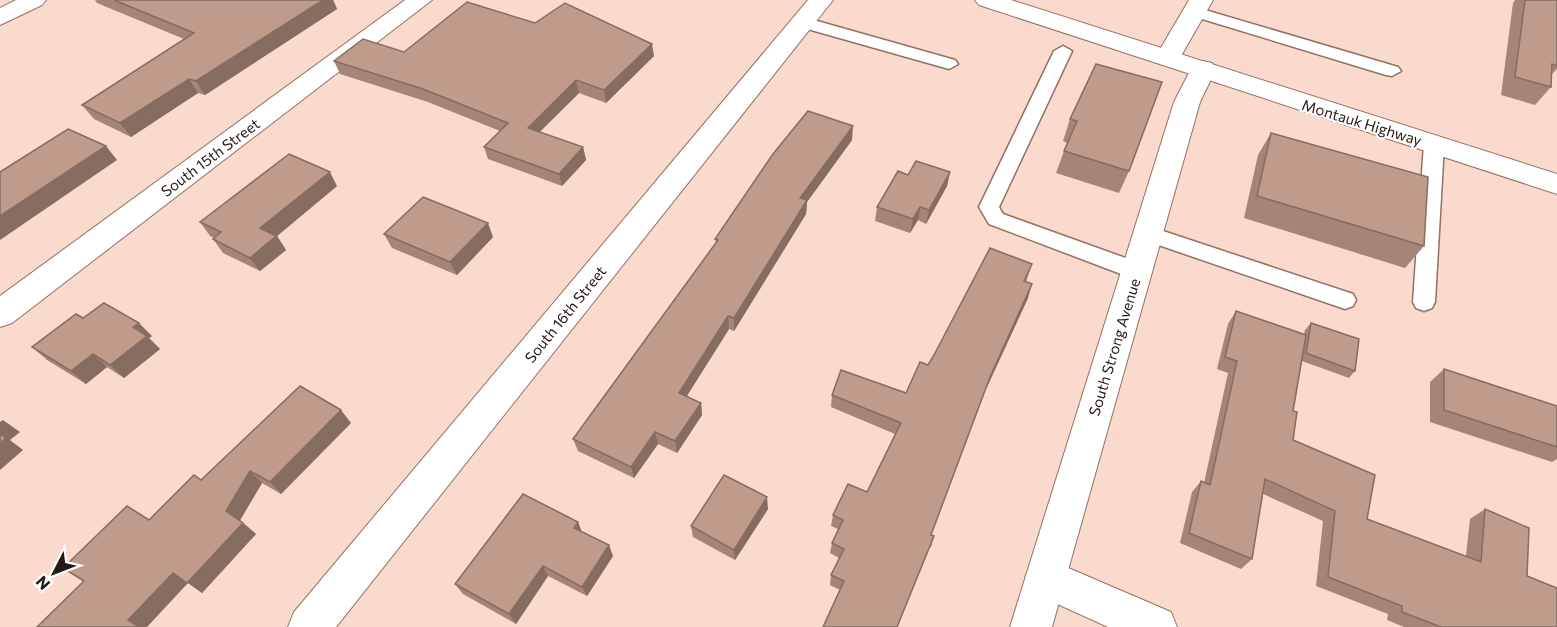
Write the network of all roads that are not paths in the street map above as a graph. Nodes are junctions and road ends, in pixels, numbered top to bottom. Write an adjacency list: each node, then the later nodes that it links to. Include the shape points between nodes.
1 (33, 0): 6 (street)
2 (420, 0): 18 (street, South 15th Street)
3 (987, 0): 8 (street, Montauk Highway)
4 (1198, 6): 8 (street); 11 (lane)
5 (812, 11): 9 (lane); 20 (street, South 16th Street)
6 (0, 18)
7 (1063, 51): 15 (lane, via 989,207 996,219)
8 (1168, 58): 10 (street, Montauk Highway)
9 (949, 64)
10 (1203, 69): 12 (street, Montauk Highway); 14 (street, South Strong Avenue, via 1187,102)
11 (1392, 71)
12 (1434, 144): 13 (street, Montauk Highway); 17 (lane)
13 (1557, 184)
14 (1148, 234): 15 (street, South Strong Avenue); 16 (lane)
15 (1137, 271): 19 (street, South Strong Avenue)
16 (1344, 300)
17 (1424, 302)
18 (0, 315)
19 (1046, 578): 21 (street, South Strong Avenue); 22 (street)
20 (309, 627)
21 (1031, 627)
22 (1156, 627)

